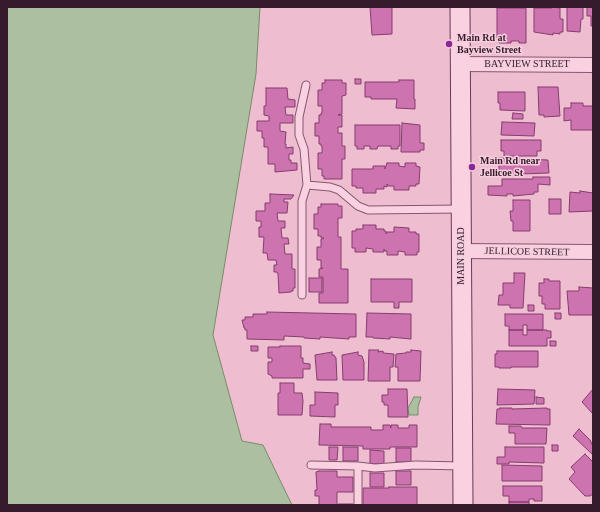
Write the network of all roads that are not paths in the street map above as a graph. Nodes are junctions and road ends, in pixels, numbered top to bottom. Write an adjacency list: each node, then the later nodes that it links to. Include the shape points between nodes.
1 (460, 7): 2 (main road, MAIN ROAD)
2 (460, 64): 3 (street, BAYVIEW STREET); 6 (main road, MAIN ROAD)
3 (593, 64)
4 (306, 85): 5 (lane, via 299,129 304,149)
5 (307, 185): 6 (lane, via 339,190 358,206 368,210); 9 (lane, via 302,201)
6 (461, 209): 7 (main road, MAIN ROAD)
7 (461, 251): 8 (street, JELLICOE STREET); 12 (main road, MAIN ROAD)
8 (593, 252)
9 (302, 295)
10 (311, 465): 11 (lane)
11 (358, 466): 12 (lane); 13 (lane)
12 (463, 466): 14 (main road, MAIN ROAD)
13 (358, 505)
14 (463, 505)

